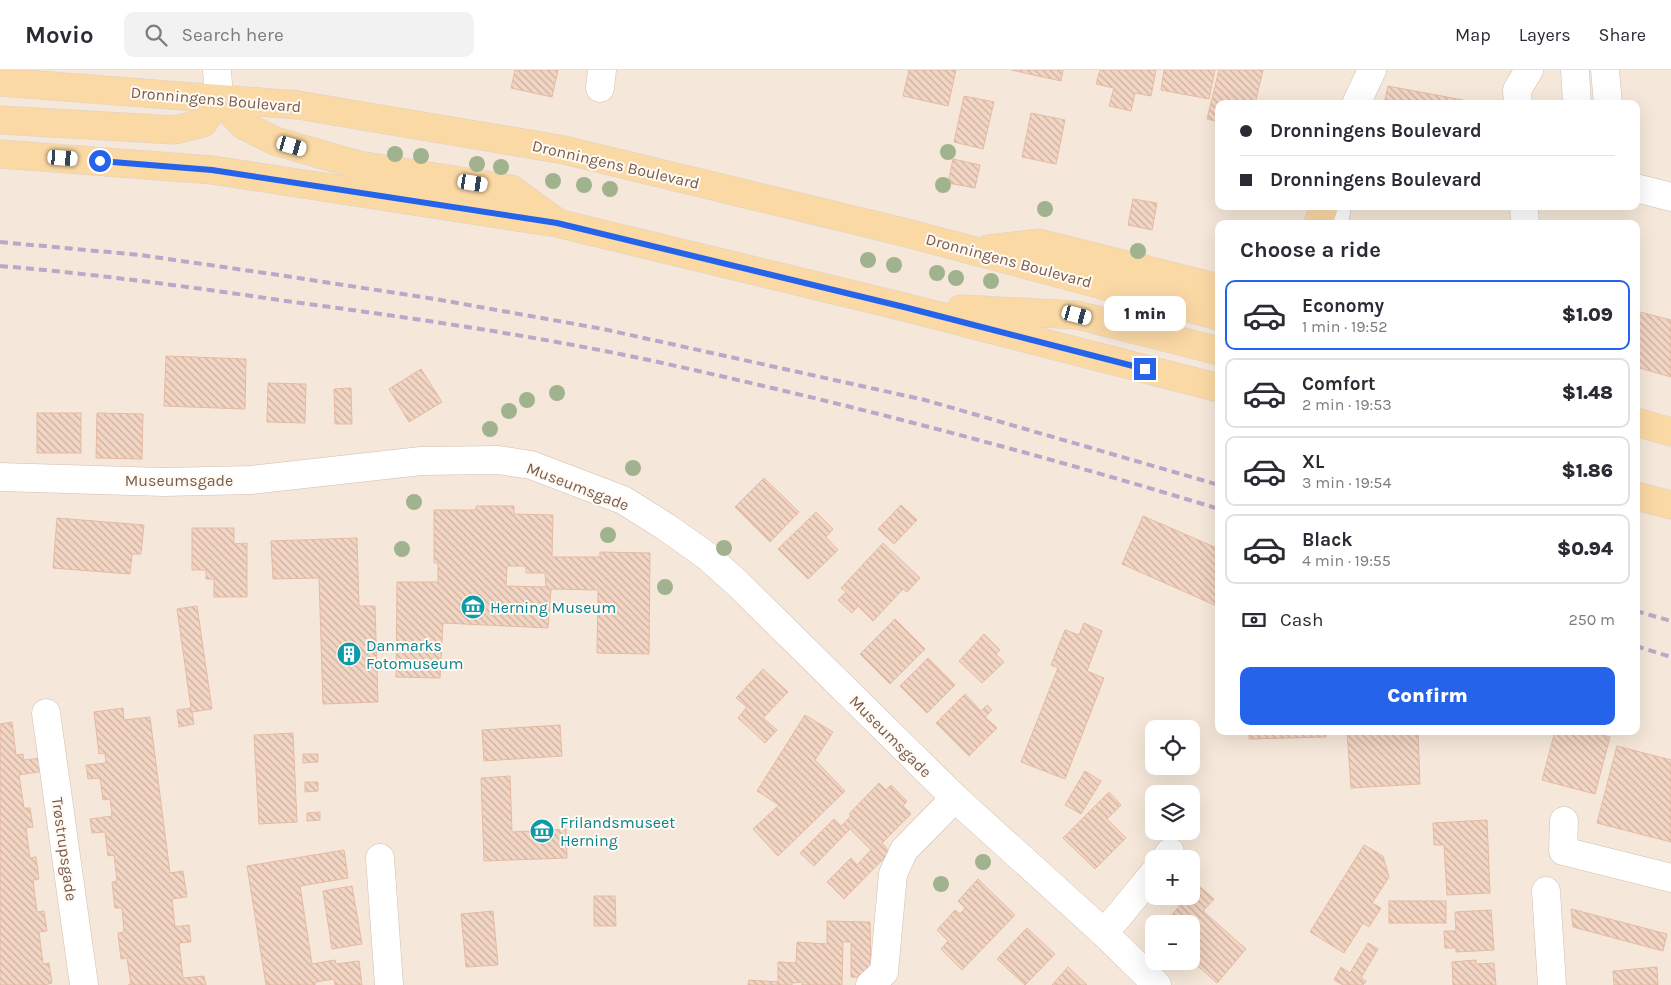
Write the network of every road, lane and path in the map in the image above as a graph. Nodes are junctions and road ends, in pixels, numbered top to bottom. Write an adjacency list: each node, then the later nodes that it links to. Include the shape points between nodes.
1 (216, 70): 8 (street)
2 (1372, 70): 9 (street)
3 (1529, 70): 10 (street, via 1517,90)
4 (1535, 70): 11 (street)
5 (1574, 70): 12 (street)
6 (1605, 70): 13 (street)
7 (0, 82): 8 (main road, Dronningens Boulevard)
8 (219, 99): 14 (main road, via 203,123 175,130); 18 (main road, via 243,124 275,141 358,165 511,189); 19 (main road, Dronningens Boulevard, via 298,105 564,150)
9 (1358, 100)
10 (1518, 100)
11 (1537, 100)
12 (1577, 100)
13 (1608, 100)
14 (0, 120)
15 (0, 154): 18 (main road, via 212,170)
16 (1640, 189): 17 (street)
17 (1671, 198)
18 (557, 223): 21 (main road)
19 (974, 251): 20 (main road, via 1039,243); 22 (main road, Dronningens Boulevard)
20 (1215, 287)
21 (904, 307): 23 (main road, via 1077,315); 24 (main road)
22 (1215, 315)
23 (1215, 350)
24 (1215, 387)
25 (1640, 423): 26 (main road)
26 (1671, 432)
27 (0, 476): 31 (street, Museumsgade, via 164,482 252,480 421,461 498,460 531,465 623,500 708,556)
28 (1640, 497): 29 (main road)
29 (1671, 505)
30 (46, 713): 38 (street, Trøstrupsgade)
31 (955, 798): 37 (street, Museumsgade); 40 (street, via 900,858 893,874 884,972)
32 (1564, 821): 34 (street, via 1562,851)
33 (380, 858): 39 (street)
34 (1671, 878)
35 (1145, 883): 37 (street)
36 (1546, 891): 42 (street)
37 (1103, 932): 41 (street, Museumsgade)
38 (84, 985)
39 (389, 985)
40 (870, 985)
41 (1157, 985)
42 (1552, 985)

